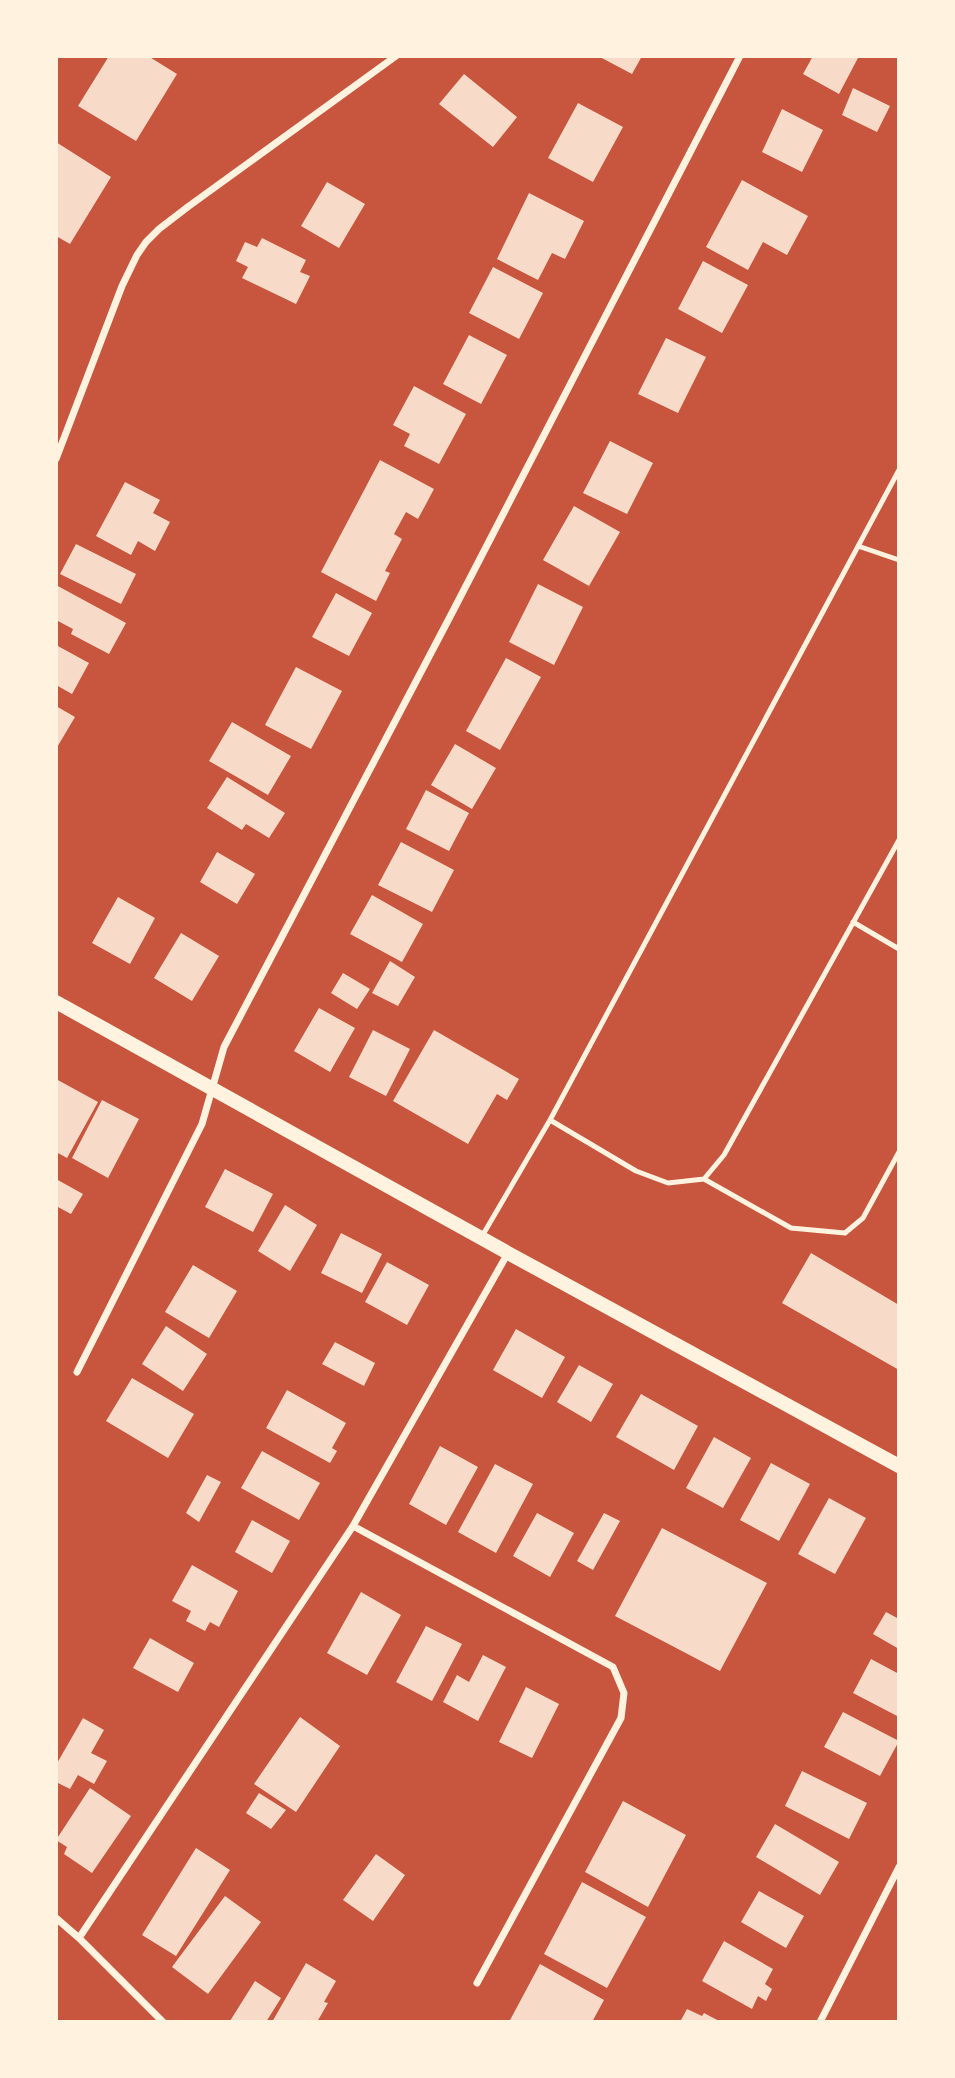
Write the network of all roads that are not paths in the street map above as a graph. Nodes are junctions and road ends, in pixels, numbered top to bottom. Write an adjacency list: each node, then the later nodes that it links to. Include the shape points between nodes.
1 (396, 56): 3 (street, via 146,242 122,286)
2 (740, 56): 11 (street, via 223,1047)
3 (56, 459)
4 (899, 470): 5 (lane)
5 (858, 546): 6 (lane); 12 (lane)
6 (899, 560)
7 (899, 839): 8 (lane)
8 (853, 922): 9 (lane); 14 (lane, via 724,1155)
9 (899, 949)
10 (56, 1002): 11 (main road)
11 (211, 1088): 15 (main road); 17 (street, via 202,1124)
12 (550, 1120): 14 (lane, via 636,1171 668,1183); 15 (lane)
13 (899, 1152): 14 (lane, via 863,1218 845,1233 791,1228)
14 (704, 1179)
15 (481, 1238): 16 (main road)
16 (508, 1253): 18 (main road); 19 (street)
17 (76, 1372)
18 (899, 1466)
19 (353, 1526): 22 (street); 23 (street, via 613,1667 624,1693 621,1718)
20 (899, 1867): 25 (street)
21 (56, 1918): 22 (street)
22 (79, 1938): 24 (street)
23 (477, 1983)
24 (163, 2022)
25 (820, 2022)

